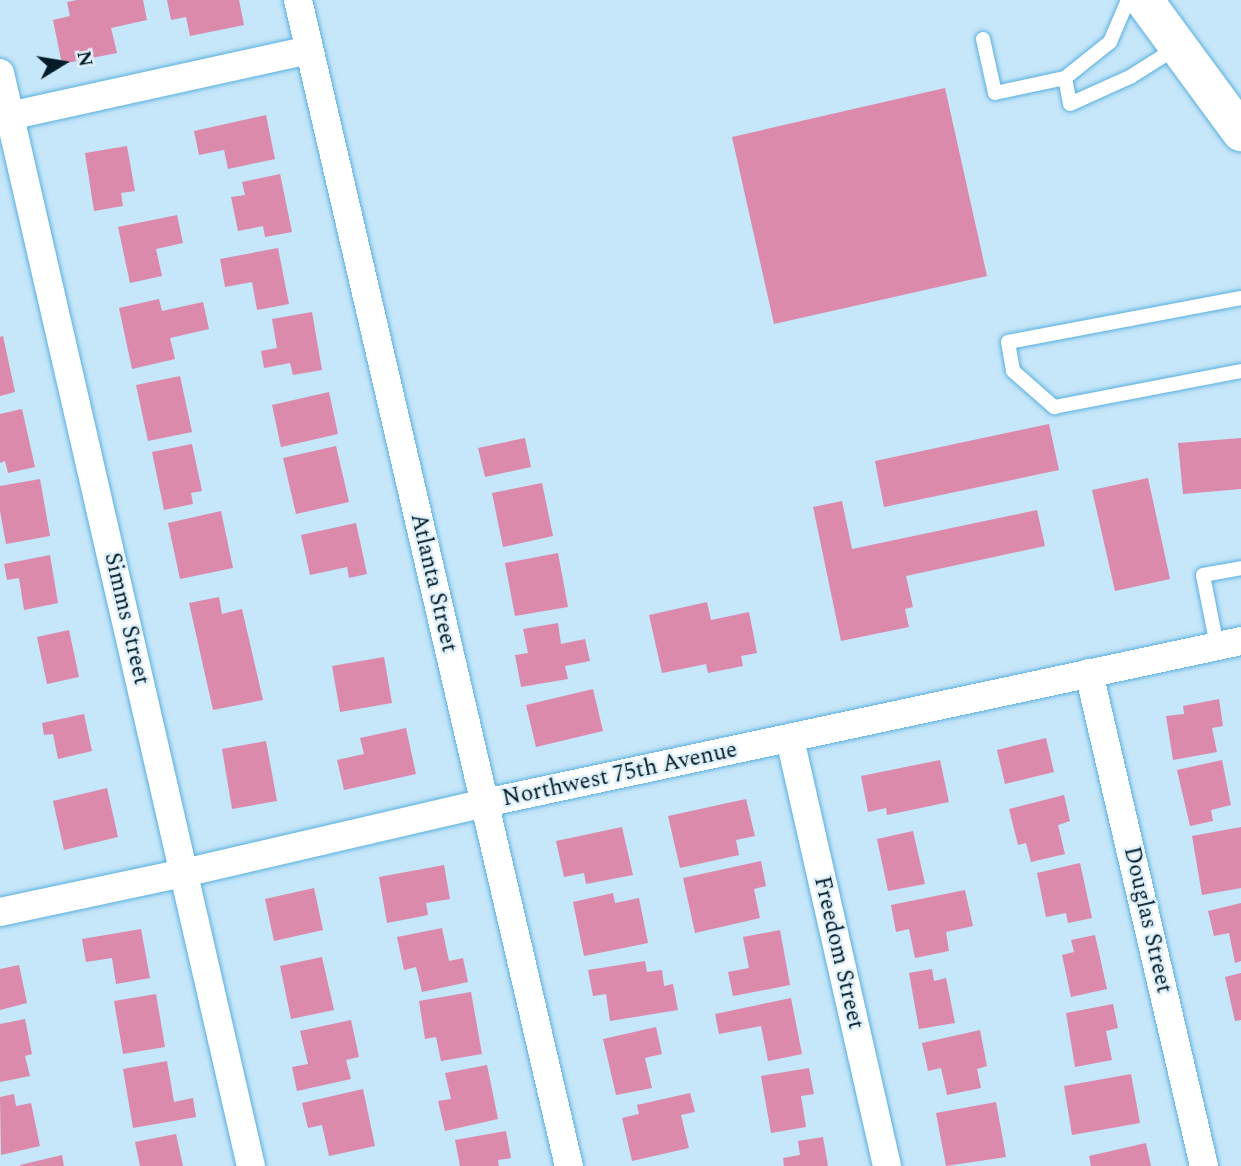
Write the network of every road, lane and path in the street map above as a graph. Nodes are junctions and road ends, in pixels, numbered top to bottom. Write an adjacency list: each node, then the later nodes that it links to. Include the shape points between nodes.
1 (298, 0): 6 (street, Atlanta Street)
2 (1128, 0): 8 (lane, via 1111,42)
3 (1144, 0): 5 (main road)
4 (983, 39): 8 (lane, via 995,93)
5 (1179, 46): 8 (lane, via 1130,77 1070,104); 10 (main road)
6 (309, 50): 9 (street); 17 (street, Atlanta Street)
7 (0, 73): 9 (street, Simms Street)
8 (1065, 78)
9 (5, 117): 18 (street, Simms Street)
10 (1241, 132)
11 (1241, 298): 12 (lane, via 1008,342 1013,371 1054,407)
12 (1241, 371)
13 (1241, 568): 14 (lane, via 1203,575)
14 (1229, 644): 15 (street, Northwest 75th Avenue)
15 (1089, 673): 16 (street, Northwest 75th Avenue); 23 (street, Douglas Street)
16 (790, 740): 17 (street, Northwest 75th Avenue); 22 (street, Freedom Street)
17 (485, 803): 18 (street, Northwest 75th Avenue); 21 (street, Atlanta Street)
18 (184, 873): 19 (street, Northwest 75th Avenue); 20 (street, Simms Street)
19 (0, 912)
20 (251, 1166)
21 (569, 1166)
22 (887, 1166)
23 (1204, 1166)

